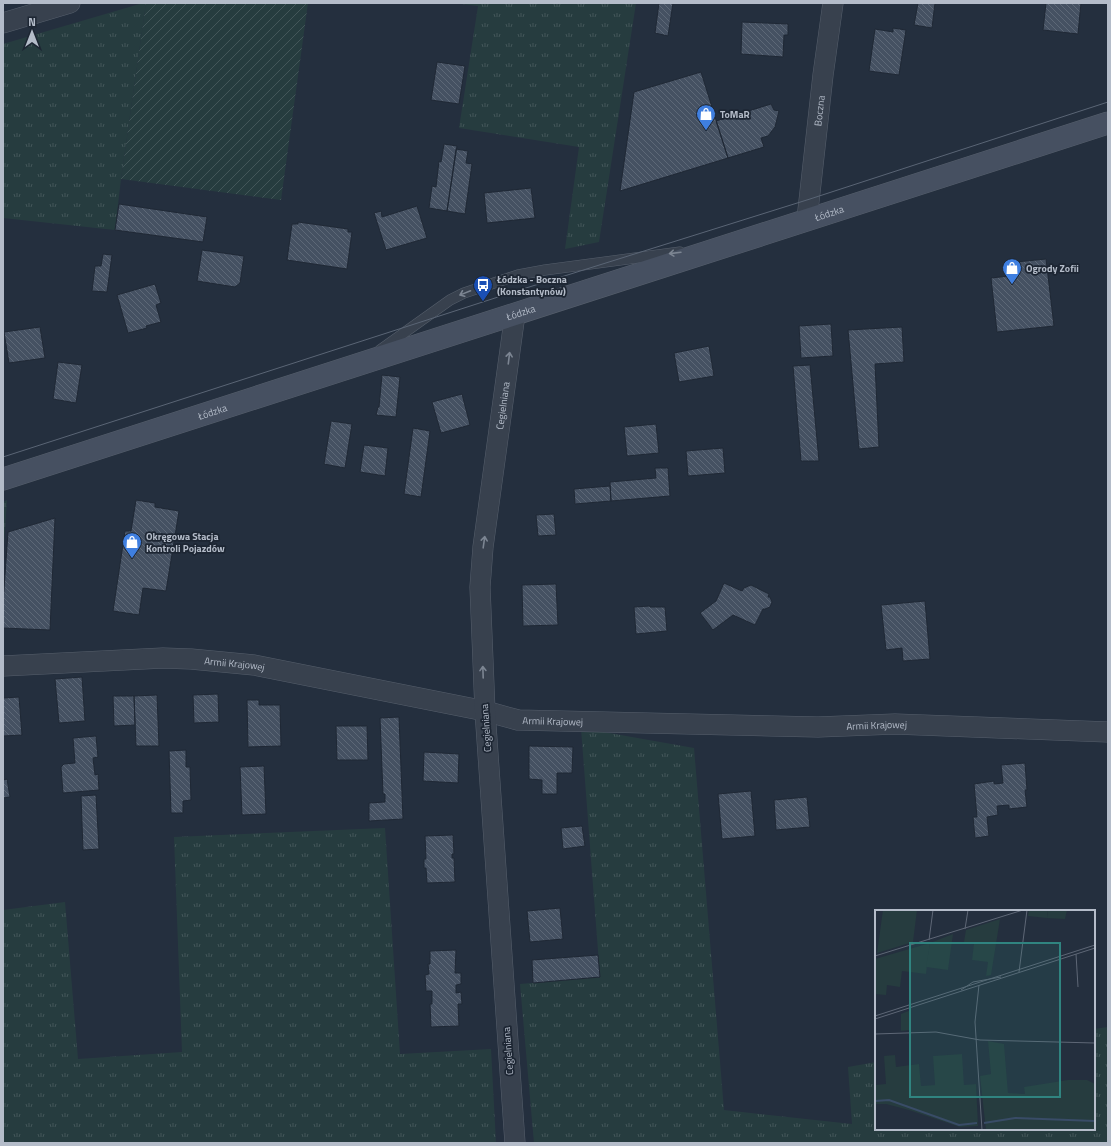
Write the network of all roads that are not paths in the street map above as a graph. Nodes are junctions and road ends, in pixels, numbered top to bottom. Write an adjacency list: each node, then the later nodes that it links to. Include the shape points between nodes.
1 (70, 3): 3 (street)
2 (833, 3): 5 (street, Boczna)
3 (3, 23)
4 (1108, 124): 5 (main road, Łódzka)
5 (808, 219): 6 (main road, Łódzka)
6 (727, 246): 7 (main road, Łódzka); 8 (lane, one-way to 8, via 545,270 464,293 450,300)
7 (515, 314): 8 (main road, Łódzka); 11 (street, Cegielniana, one-way to 7, via 481,568)
8 (361, 364): 9 (main road, Łódzka)
9 (3, 478)
10 (3, 666): 11 (street, Armii Krajowej, via 191,658 254,665)
11 (485, 711): 12 (street, Armii Krajowej, via 518,720 818,727 895,724); 13 (street, Cegielniana)
12 (1108, 732)
13 (515, 1143)

